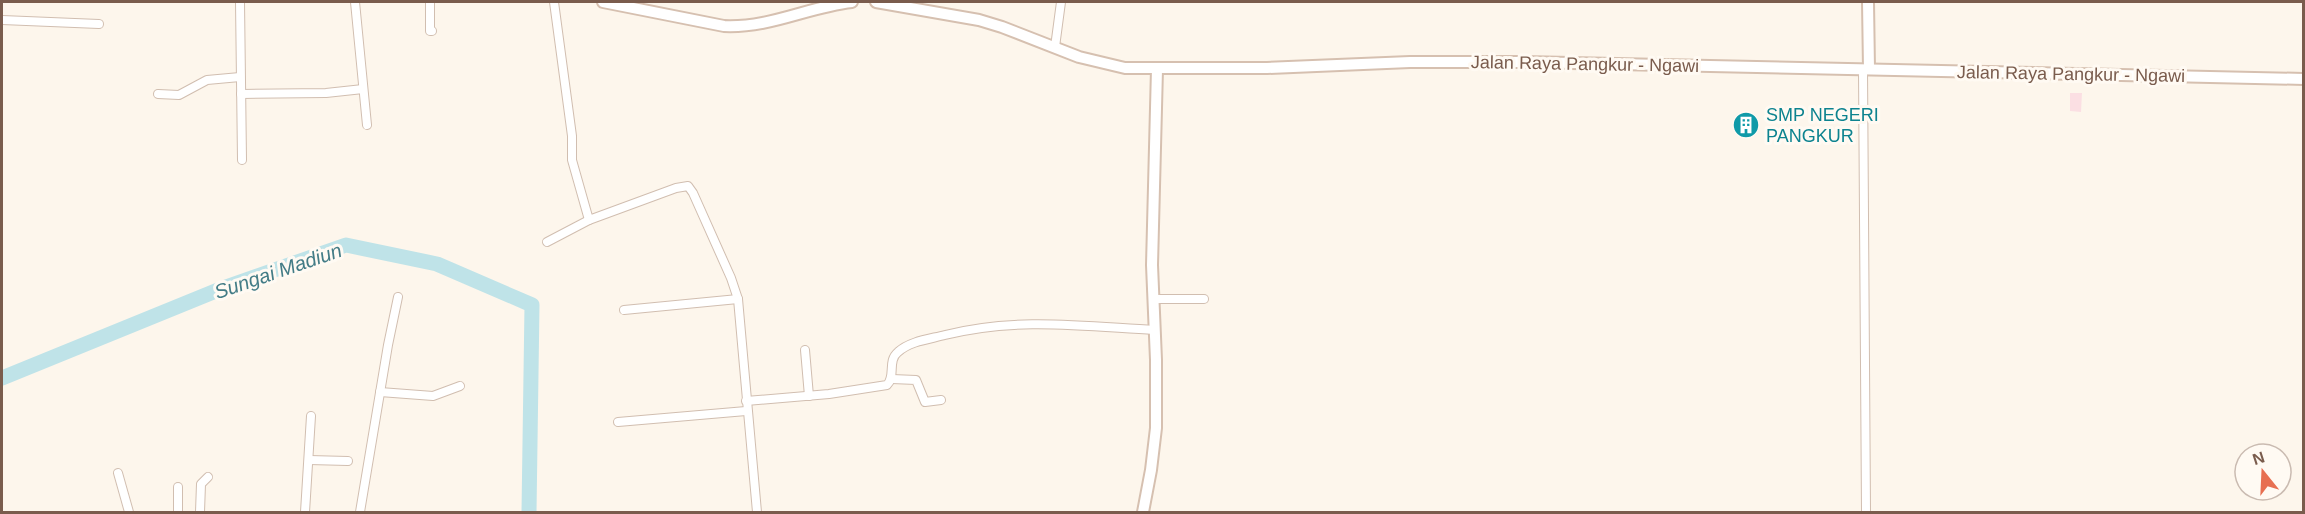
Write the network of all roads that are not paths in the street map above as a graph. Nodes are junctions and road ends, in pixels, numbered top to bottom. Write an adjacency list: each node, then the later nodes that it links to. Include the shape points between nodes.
1 (240, 2): 16 (street)
2 (355, 2): 18 (street)
3 (430, 2): 12 (street)
4 (554, 2): 23 (street, via 572,160)
5 (603, 2): 6 (main road, via 740,27)
6 (852, 2)
7 (876, 2): 13 (main road, Jalan Raya Pangkur - Ngawi, via 979,20)
8 (1061, 2): 13 (street)
9 (1868, 2): 15 (main road)
10 (2, 20): 11 (street)
11 (99, 24)
12 (432, 31)
13 (1055, 47): 14 (main road, Jalan Raya Pangkur - Ngawi, via 1113,67)
14 (1156, 69): 15 (main road, Jalan Raya Pangkur - Ngawi, via 1462,61); 27 (main road)
15 (1866, 69): 17 (main road, Jalan Raya Pangkur - Ngawi); 53 (street)
16 (240, 77): 19 (street, via 207,80 179,95); 20 (street)
17 (2304, 79)
18 (363, 89): 20 (street); 21 (street)
19 (158, 94)
20 (241, 94): 22 (street)
21 (367, 124)
22 (242, 160)
23 (589, 220): 24 (street); 26 (street, via 688,186)
24 (547, 242)
25 (398, 297): 34 (street)
26 (738, 299): 29 (street); 37 (street)
27 (1153, 299): 28 (street); 30 (main road)
28 (1204, 299)
29 (624, 309)
30 (1154, 330): 32 (street, via 1036,323 961,330 897,352); 52 (main road, via 1156,428)
31 (805, 350): 35 (street)
32 (892, 380): 35 (street, via 887,385); 36 (street, via 916,380 925,402)
33 (460, 386): 34 (street, via 426,396)
34 (380, 392): 50 (street)
35 (809, 396): 37 (street)
36 (941, 400)
37 (746, 401): 38 (street)
38 (746, 411): 40 (street); 51 (street)
39 (311, 416): 41 (street)
40 (618, 422)
41 (309, 460): 42 (street); 49 (street)
42 (348, 461)
43 (118, 473): 46 (street)
44 (208, 477): 48 (street, via 201,484)
45 (178, 487): 47 (street)
46 (129, 513)
47 (178, 513)
48 (200, 513)
49 (305, 513)
50 (360, 513)
51 (757, 513)
52 (1143, 513)
53 (1866, 513)

